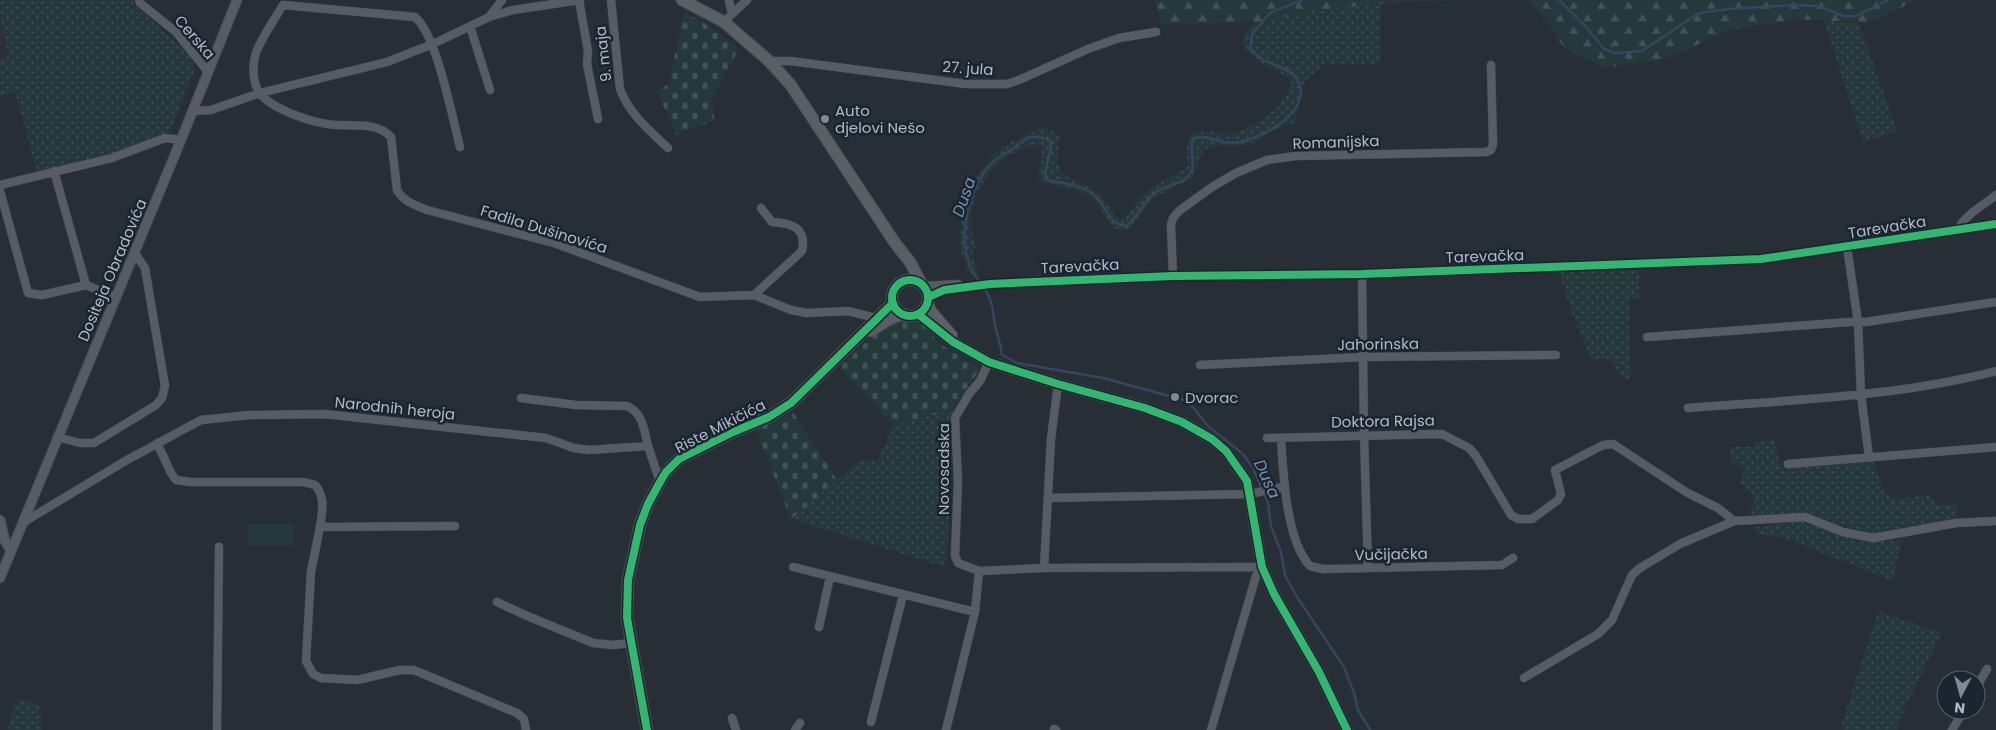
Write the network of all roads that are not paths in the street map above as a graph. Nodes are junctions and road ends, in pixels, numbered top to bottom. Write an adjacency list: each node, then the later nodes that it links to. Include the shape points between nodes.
1 (139, 0): 17 (street, Cerska, via 176,32)
2 (236, 0): 17 (street, Dositeja Obradovića)
3 (502, 0): 10 (street)
4 (580, 0): 10 (street); 21 (street, via 587,64)
5 (611, 0): 24 (street, 9. maja, via 620,89 640,123)
6 (682, 0): 11 (main road)
7 (729, 0): 11 (street)
8 (748, 0): 11 (street)
9 (284, 2): 14 (street, via 415,17 422,22); 19 (street, via 256,53 254,69)
10 (489, 17): 12 (street)
11 (728, 18): 15 (main road)
12 (470, 26): 14 (street); 18 (street)
13 (1156, 32): 15 (street, 27. jula, via 1119,38 1088,48 1007,84 966,84)
14 (433, 44): 19 (street, via 387,62); 23 (street)
15 (769, 61): 32 (main road, via 790,84)
16 (1491, 65): 36 (street, Romanijska, via 1491,150 1296,156 1251,166 1212,187 1173,218)
17 (208, 72): 20 (street, Dositeja Obradovića)
18 (490, 90)
19 (260, 93): 20 (street, via 211,110); 40 (street, Fadila Dušinovića, via 283,110 304,118 334,125 362,125 386,132 391,138 396,190 408,202 427,210 554,244 700,297)
20 (192, 111): 22 (street, Dositeja Obradovića)
21 (598, 119)
22 (181, 140): 25 (street, via 165,138 112,158); 34 (street, Dositeja Obradovića)
23 (460, 147)
24 (668, 148)
25 (54, 171): 26 (street); 38 (street)
26 (0, 185)
27 (0, 191): 38 (street, via 28,293 42,294)
28 (1996, 195): 31 (street)
29 (761, 208): 40 (street, via 772,222 794,226 804,241 802,252)
30 (1996, 224): 31 (street, Tarevačka)
31 (1958, 230): 33 (street, Tarevačka)
32 (895, 243): 37 (main road, via 904,265); 39 (main road, via 910,262)
33 (1848, 247): 35 (street, Tarevačka, via 1761,259); 47 (street)
34 (134, 252): 41 (street, Dositeja Obradovića); 61 (street, via 145,268 165,386 162,398 156,405 94,442 80,443)
35 (1362, 274): 36 (street, Tarevačka); 52 (street)
36 (1173, 276): 39 (street, Tarevačka, via 990,284)
37 (901, 282): 39 (main road, via 911,280); 43 (main road, via 893,291)
38 (86, 285): 41 (street)
39 (926, 292): 45 (main road); 50 (main road, via 946,330)
40 (754, 295): 46 (street, Fadila Dušinovića, via 791,310 807,313 848,311)
41 (116, 298): 61 (street, Dositeja Obradovića)
42 (1996, 302): 47 (street)
43 (893, 303): 44 (main road); 46 (main road, Riste Mikičića)
44 (903, 314): 45 (main road); 49 (main road, Riste Mikičića)
45 (918, 314): 50 (main road)
46 (876, 318): 49 (main road, Riste Mikičića)
47 (1858, 322): 48 (street); 57 (street)
48 (1647, 336)
49 (852, 342): 69 (main road, Riste Mikičića, via 791,403 770,417 679,459)
50 (965, 349): 53 (main road)
51 (1556, 355): 52 (street, Jahorinska)
52 (1364, 357): 54 (street, Jahorinska); 60 (street)
53 (989, 362): 56 (main road); 86 (street, Novosadska, via 955,418 958,481 955,556 958,563)
54 (1200, 365)
55 (1996, 371): 57 (street, via 1953,382)
56 (1058, 384): 71 (main road, via 1145,408 1182,422 1226,451); 72 (street, via 1051,439)
57 (1861, 395): 59 (street); 67 (street)
58 (521, 398): 65 (street, via 576,405 627,406 639,415)
59 (1688, 408)
60 (1364, 435): 63 (street, Doktora Rajsa); 74 (street, Doktora Rajsa, via 1442,434 1459,442 1476,456 1511,515 1525,520 1532,519 1558,500 1561,494 1555,470 1603,445 1613,444); 85 (street)
61 (57, 437): 75 (street, Dositeja Obradovića)
62 (1267, 438): 63 (street, Doktora Rajsa)
63 (1281, 438): 70 (street)
64 (157, 443): 65 (street, Narodnih heroja, via 201,420 249,415 324,414 546,438 589,450); 75 (street, Narodnih heroja); 78 (street, via 176,480 303,482 315,485 322,496)
65 (648, 446): 69 (street)
66 (1996, 447): 67 (street)
67 (1869, 457): 68 (street)
68 (1788, 464)
69 (660, 482): 93 (main road, Riste Mikičića, via 640,525 628,580 627,618)
70 (1280, 488): 71 (street); 85 (street, Vučijačka, via 1298,550 1310,566 1323,569)
71 (1253, 493): 72 (street); 82 (main road)
72 (1049, 498): 84 (street)
73 (0, 520): 80 (street)
74 (1734, 521): 76 (street, via 1805,518 1843,532 1872,538 1956,523); 94 (street, via 1680,544 1640,568 1632,575 1612,620 1598,634)
75 (24, 522): 80 (street, Dositeja Obradovića)
76 (1996, 522)
77 (455, 526): 78 (street)
78 (320, 527): 98 (street, via 311,572 306,661 313,674 321,678 357,680 414,670 517,713 524,719)
79 (219, 547): 97 (street)
80 (11, 551): 88 (street, Dositeja Obradovića)
81 (1514, 558): 85 (street, Vučijačka, via 1502,565)
82 (1262, 566): 84 (street, Novosadska); 102 (street, via 1256,576); 103 (main road)
83 (793, 567): 87 (street)
84 (1044, 568): 86 (street, Novosadska)
85 (1368, 568)
86 (979, 571): 91 (street)
87 (830, 577): 89 (street); 92 (street)
88 (0, 578)
89 (903, 595): 91 (street); 96 (street)
90 (497, 602): 93 (street, via 593,643)
91 (975, 612): 101 (street)
92 (819, 627)
93 (631, 643): 99 (main road, Riste Mikičića)
94 (1524, 678)
95 (732, 718): 100 (street)
96 (871, 722)
97 (217, 730)
98 (526, 730)
99 (648, 730)
100 (736, 730)
101 (946, 730)
102 (1211, 730)
103 (1347, 730)

